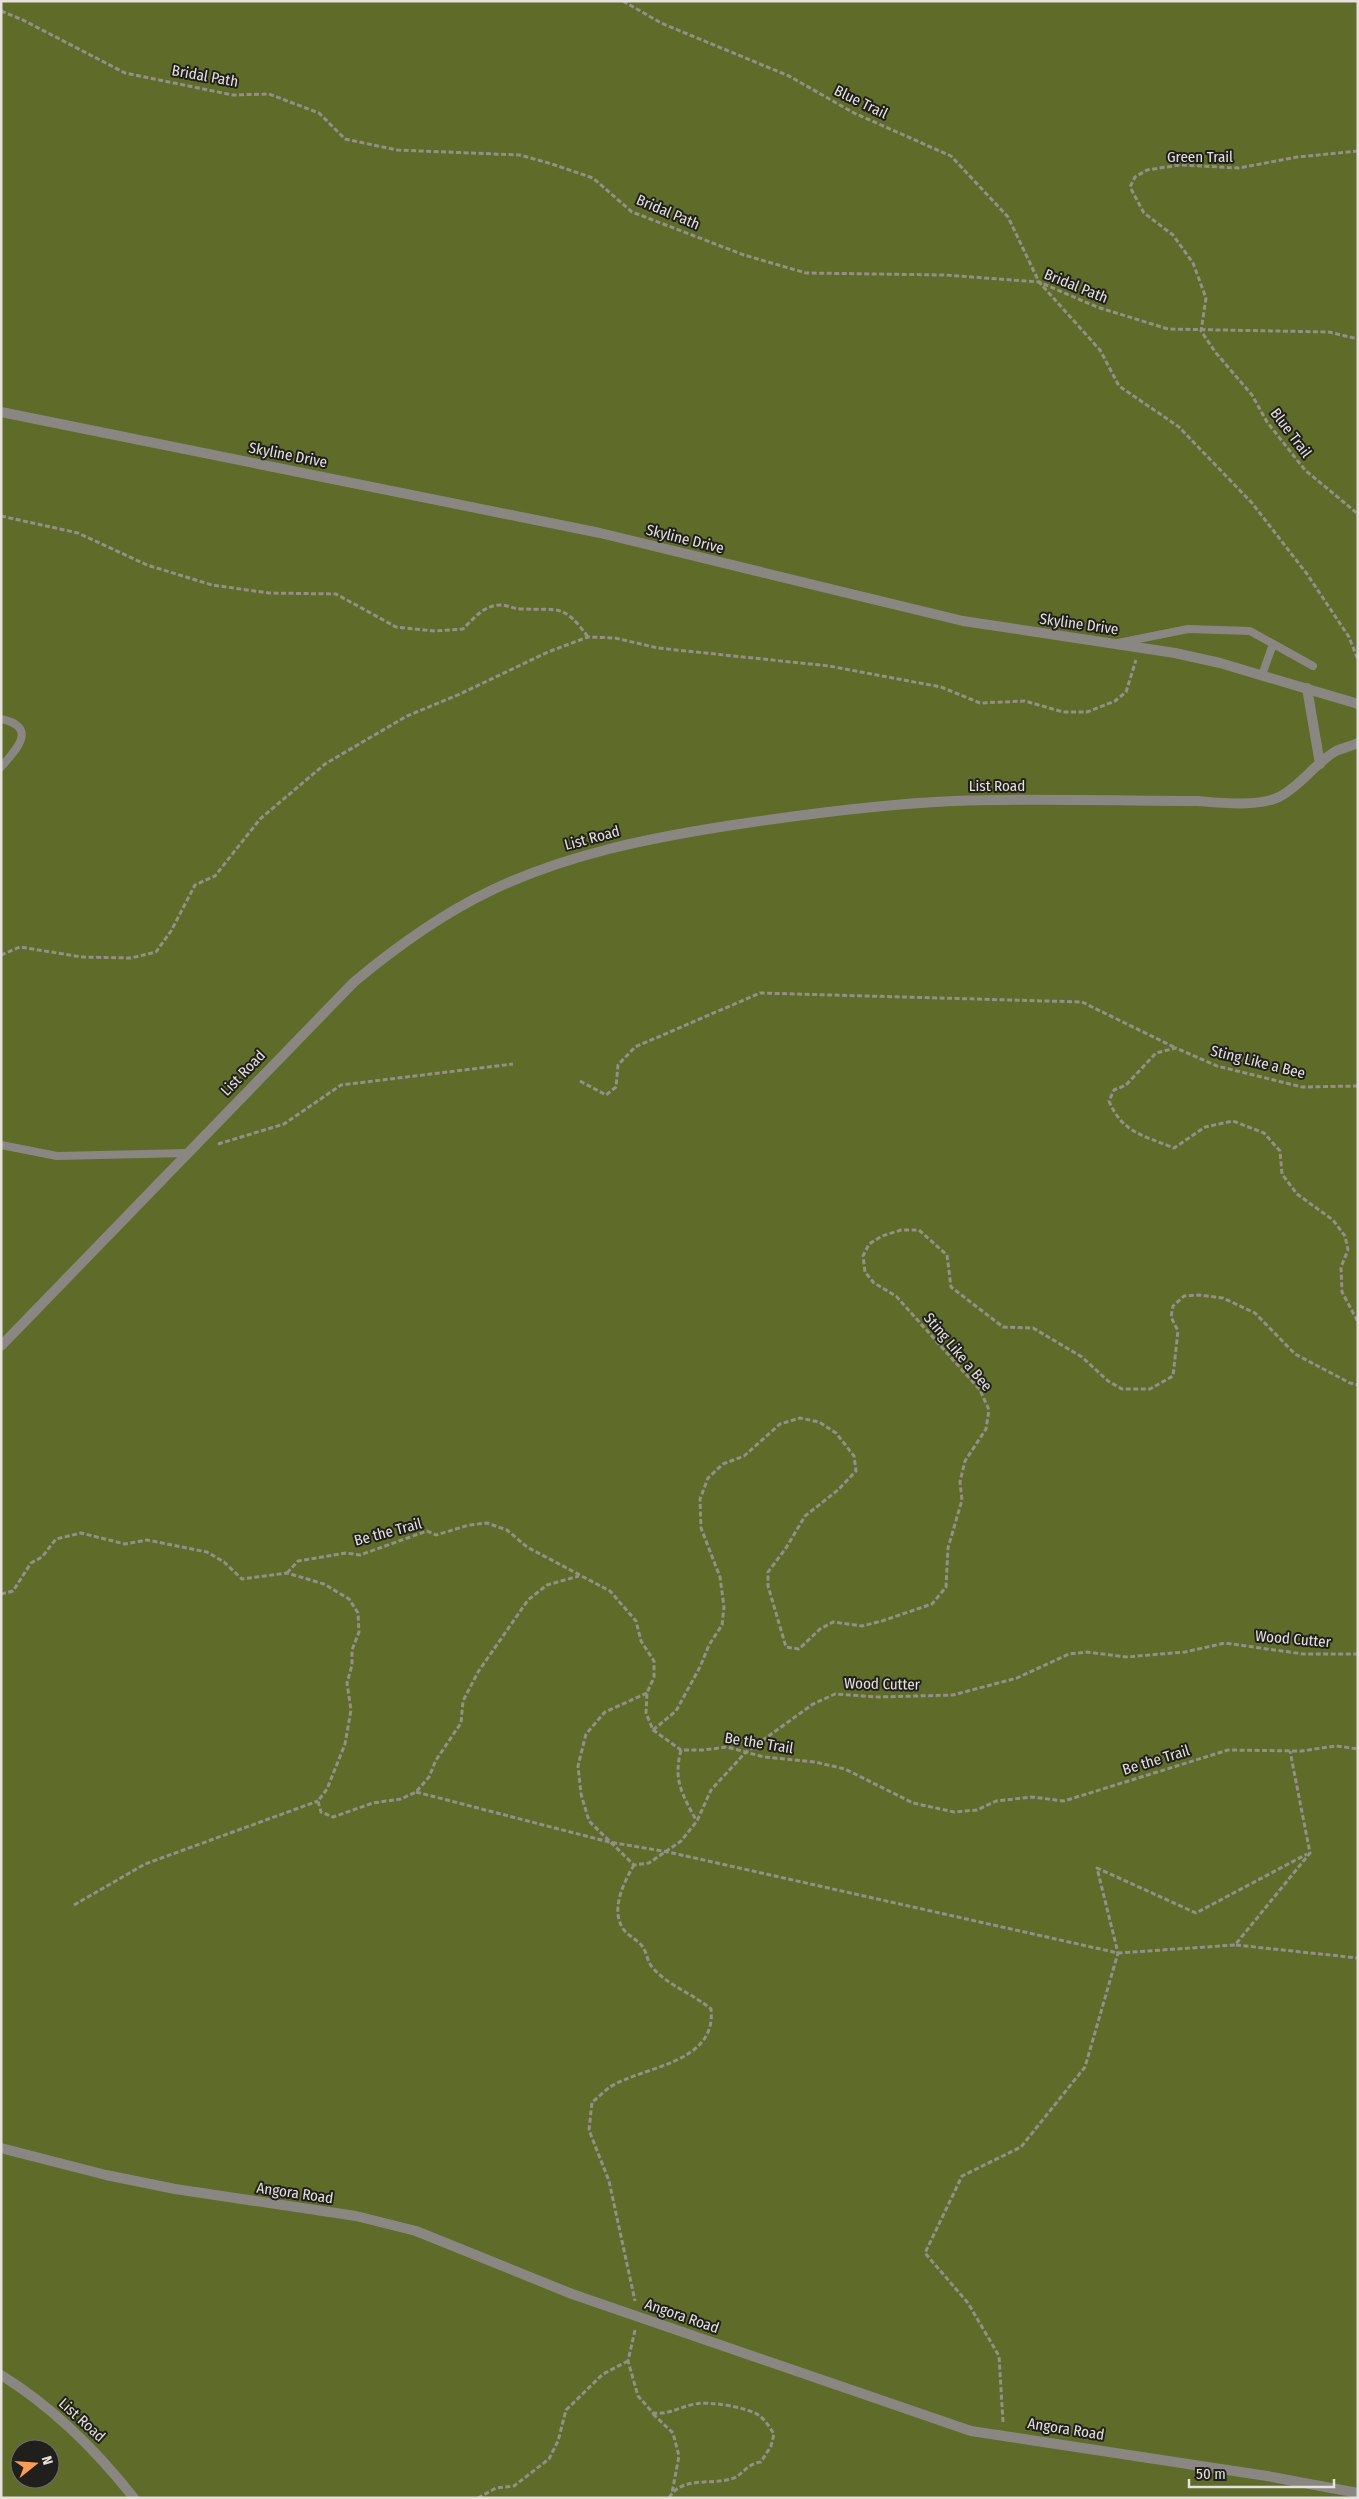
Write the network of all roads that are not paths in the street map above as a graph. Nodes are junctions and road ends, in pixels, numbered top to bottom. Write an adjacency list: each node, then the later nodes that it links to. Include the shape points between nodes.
1 (1, 412): 2 (street, Skyline Drive, via 600,533 962,621)
2 (1111, 644): 3 (lane, via 1188,629 1250,631); 5 (street, Skyline Drive, via 1220,663)
3 (1273, 644): 4 (lane); 5 (lane)
4 (1313, 666)
5 (1262, 675): 6 (street, Skyline Drive)
6 (1307, 688): 7 (street, Skyline Drive); 10 (street)
7 (1358, 704)
8 (1, 719): 11 (lane, via 11,722 23,738)
9 (1358, 743): 10 (street, List Road, via 1336,751)
10 (1320, 764): 13 (street, List Road, via 1277,798 1255,802 955,801 898,804 700,830 572,858 489,891 391,950 319,1016)
11 (1, 767)
12 (1, 1145): 13 (lane, via 57,1156)
13 (187, 1153): 14 (street, List Road)
14 (1, 1346)
15 (1, 2148): 17 (street, Angora Road, via 175,2189 392,2224 446,2241 532,2279 638,2317 971,2431 1257,2474)
16 (1, 2375): 18 (street, List Road, via 76,2433)
17 (1358, 2493)
18 (134, 2498)

